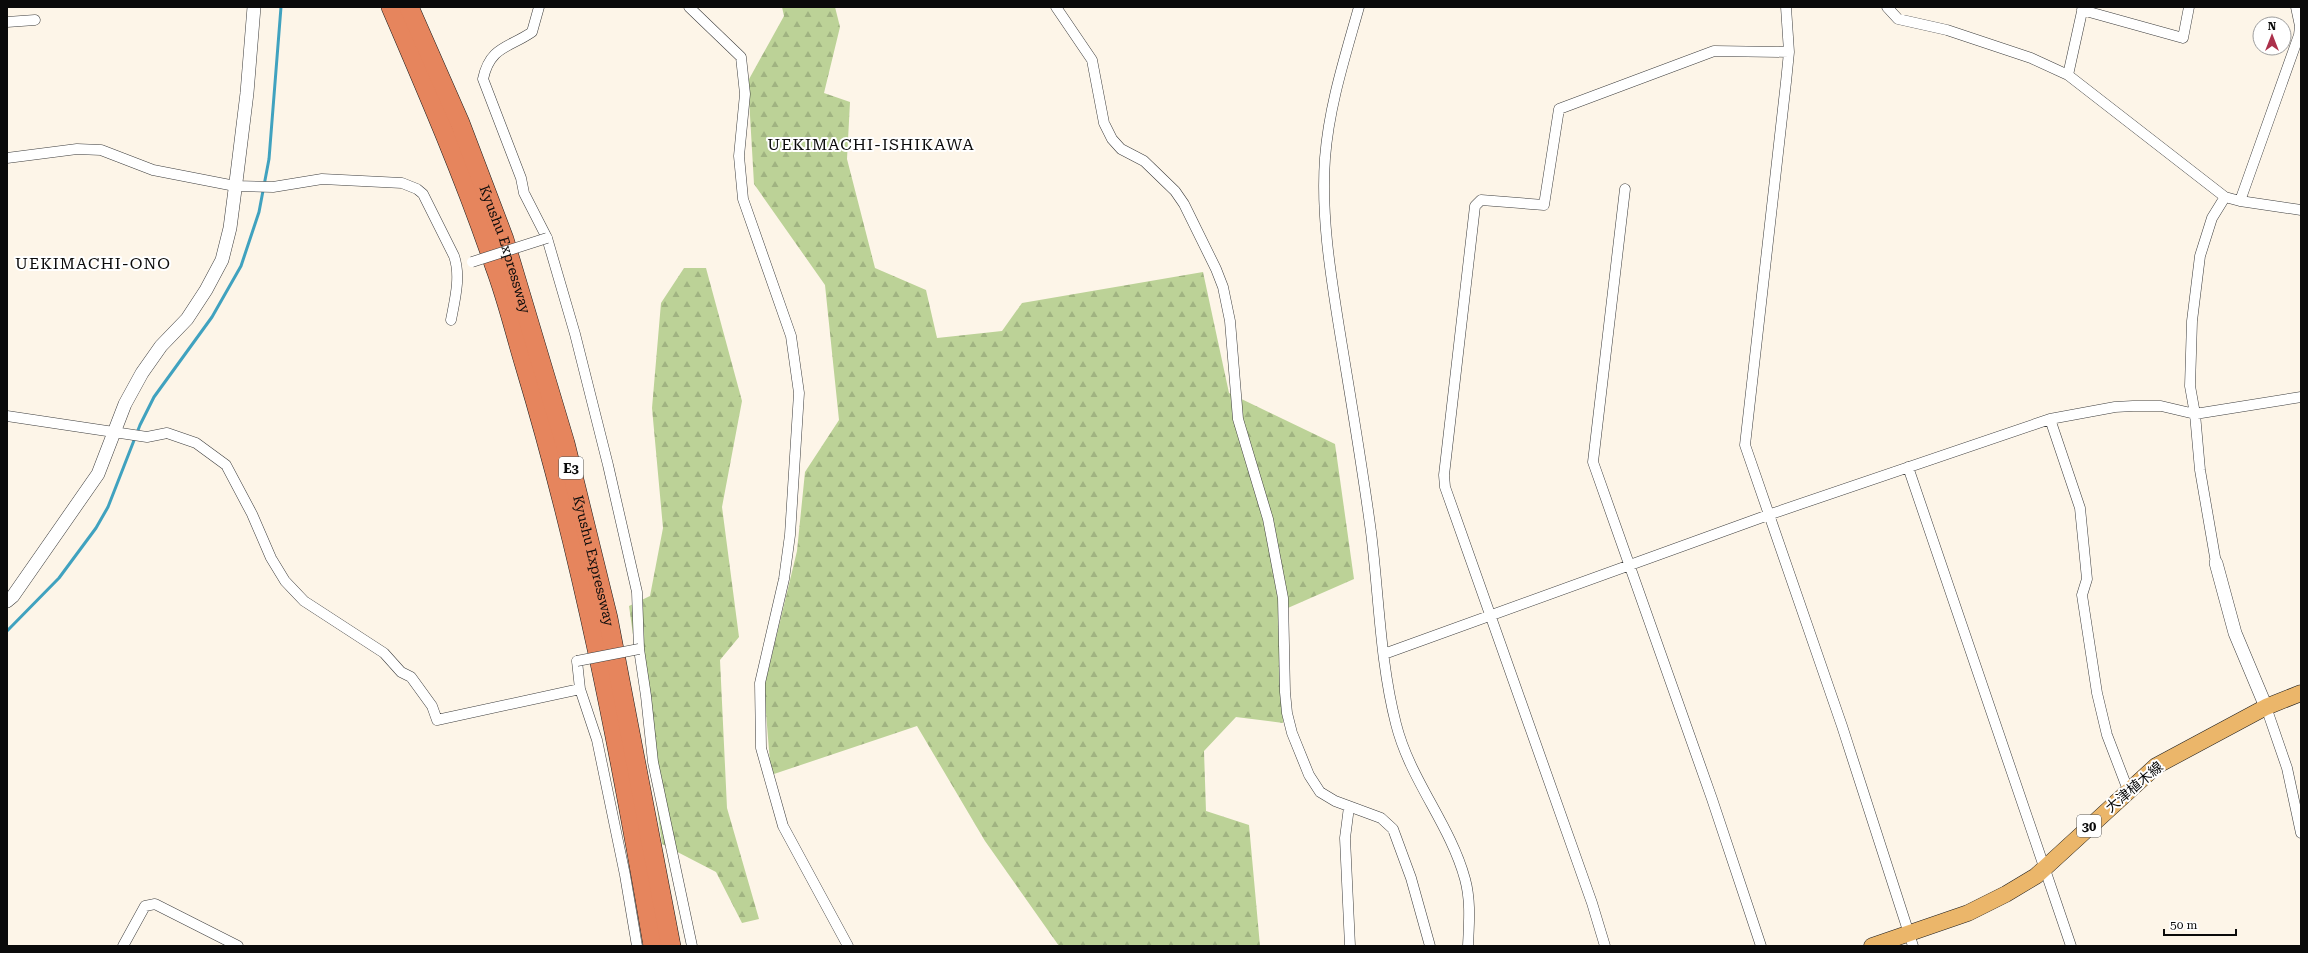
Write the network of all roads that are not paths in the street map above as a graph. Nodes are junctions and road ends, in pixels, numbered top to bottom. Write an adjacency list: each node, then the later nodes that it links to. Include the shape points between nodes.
1 (254, 7): 18 (street, via 247,92)
2 (391, 7): 50 (highway, Kyushu Expressway / E3, via 455,155 496,269 542,424 592,620 633,826)
3 (409, 7): 51 (highway, Kyushu Expressway / E3, via 460,123 504,239 565,443 608,618)
4 (539, 7): 23 (street, via 532,32 499,49 486,66 483,79 521,178 524,193)
5 (689, 7): 53 (street, via 742,57 745,94 738,156 743,199 791,336 799,393 790,535 784,579 760,683 760,748 783,826)
6 (1056, 7): 43 (street, via 1092,60 1104,123 1112,139 1121,149 1144,161 1175,192 1184,204 1223,287 1233,343 1238,419 1268,519 1283,598 1287,713 1297,746 1320,792)
7 (1359, 7): 38 (street, via 1337,84 1330,122 1325,159 1325,226 1371,532)
8 (1786, 7): 15 (street)
9 (1887, 7): 16 (street, via 1898,18 1954,32 2031,58)
10 (2189, 7): 12 (street, via 2183,38)
11 (2296, 7): 21 (street, via 2300,35)
12 (2083, 8): 16 (street)
13 (35, 20): 14 (street)
14 (7, 22)
15 (1788, 52): 32 (street, via 1771,226 1745,445); 36 (street, via 1714,50 1559,109 1544,206 1481,200 1475,206 1444,476 1445,487)
16 (2068, 75): 20 (street)
17 (7, 158): 18 (street, via 77,149 101,150 153,170)
18 (235, 186): 24 (street, via 272,187 322,179 402,183 423,194); 30 (street, via 230,228 222,260 187,319 161,346 142,372 125,404)
19 (1625, 189): 34 (street, via 1593,462)
20 (2225, 197): 21 (street); 27 (street, via 2212,218 2200,256 2195,290 2190,386)
21 (2240, 201): 22 (street)
22 (2301, 210)
23 (547, 238): 24 (street, bridge); 37 (street, via 575,334 637,592)
24 (458, 265): 25 (street)
25 (451, 320)
26 (2301, 396): 27 (street)
27 (2196, 414): 29 (street, via 2162,406 2127,406); 33 (street, via 2200,470)
28 (7, 416): 30 (street)
29 (2050, 420): 31 (street); 42 (street, via 2080,508 2087,579 2082,595 2097,693 2107,735)
30 (119, 433): 35 (street, via 98,474); 39 (street, via 147,437 167,433 196,442 226,465 252,514 271,558 285,581 304,601 384,653 401,672 411,677 432,706 436,720)
31 (1908, 467): 32 (street); 45 (street)
32 (1770, 514): 34 (street); 46 (street)
33 (2216, 564): 41 (street, via 2235,634)
34 (1630, 567): 36 (street); 58 (street, via 1712,799)
35 (7, 601)
36 (1490, 617): 38 (street); 57 (street)
37 (639, 649): 39 (street, bridge, via 578,661); 52 (street, via 653,762)
38 (1384, 654): 56 (street, via 1395,722 1402,744 1465,879 1470,905)
39 (580, 689): 49 (street, via 597,740)
40 (2301, 693): 41 (main road, 大津植木線 / 30)
41 (2266, 706): 42 (main road, 大津植木線 / 30, via 2156,766); 44 (street, via 2287,768)
42 (2128, 790): 45 (main road, 大津植木線 / 30)
43 (1348, 807): 54 (street, via 1345,838); 55 (street, via 1381,818 1393,830 1412,878)
44 (2301, 833)
45 (2044, 868): 46 (main road, 大津植木線 / 30, via 2036,876 2006,894); 60 (street)
46 (1911, 940): 59 (main road, 大津植木線 / 30)
47 (122, 946): 48 (street, via 145,906 155,904)
48 (238, 946)
49 (637, 946)
50 (653, 946)
51 (671, 946)
52 (692, 946)
53 (848, 946)
54 (1350, 946)
55 (1430, 946)
56 (1468, 946)
57 (1605, 946)
58 (1760, 946)
59 (1872, 946)
60 (2071, 946)

